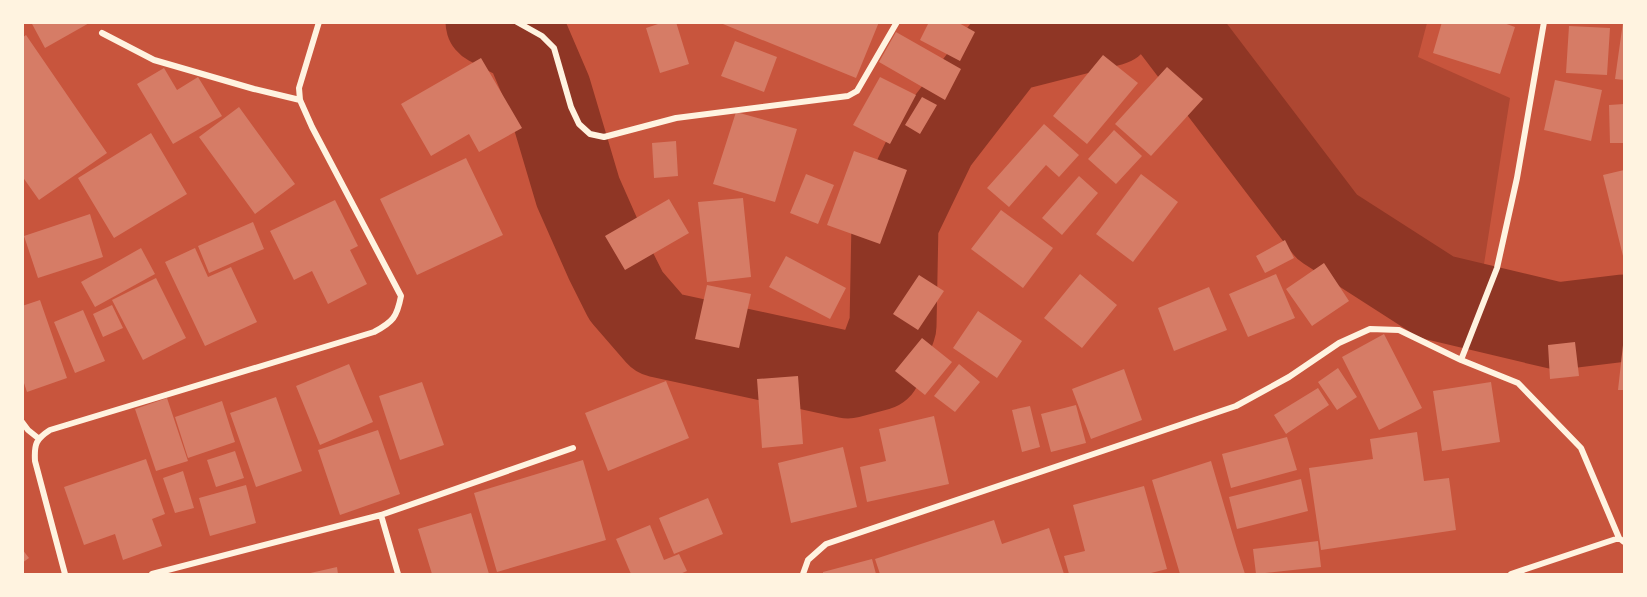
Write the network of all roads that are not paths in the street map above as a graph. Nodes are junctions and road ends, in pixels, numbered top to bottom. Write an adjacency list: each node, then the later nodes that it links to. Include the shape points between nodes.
1 (319, 22): 6 (street)
2 (517, 22): 3 (street, via 554,48 570,107 579,124 590,134 604,137 676,117 848,96 857,91)
3 (897, 22)
4 (1544, 22): 7 (street, via 1497,268)
5 (102, 33): 6 (street, via 154,60)
6 (300, 100): 9 (street, via 401,296 395,318 374,332 50,430)
7 (1461, 360): 12 (street, via 1518,383 1581,448); 16 (street, via 1399,330 1370,329 1339,343 1236,406 826,544 808,560)
8 (22, 422): 9 (street)
9 (38, 438): 13 (street, via 35,461)
10 (573, 448): 11 (street)
11 (381, 515): 14 (street); 15 (street)
12 (1622, 540): 17 (street)
13 (65, 574)
14 (152, 574)
15 (398, 574)
16 (803, 574)
17 (1511, 574)

